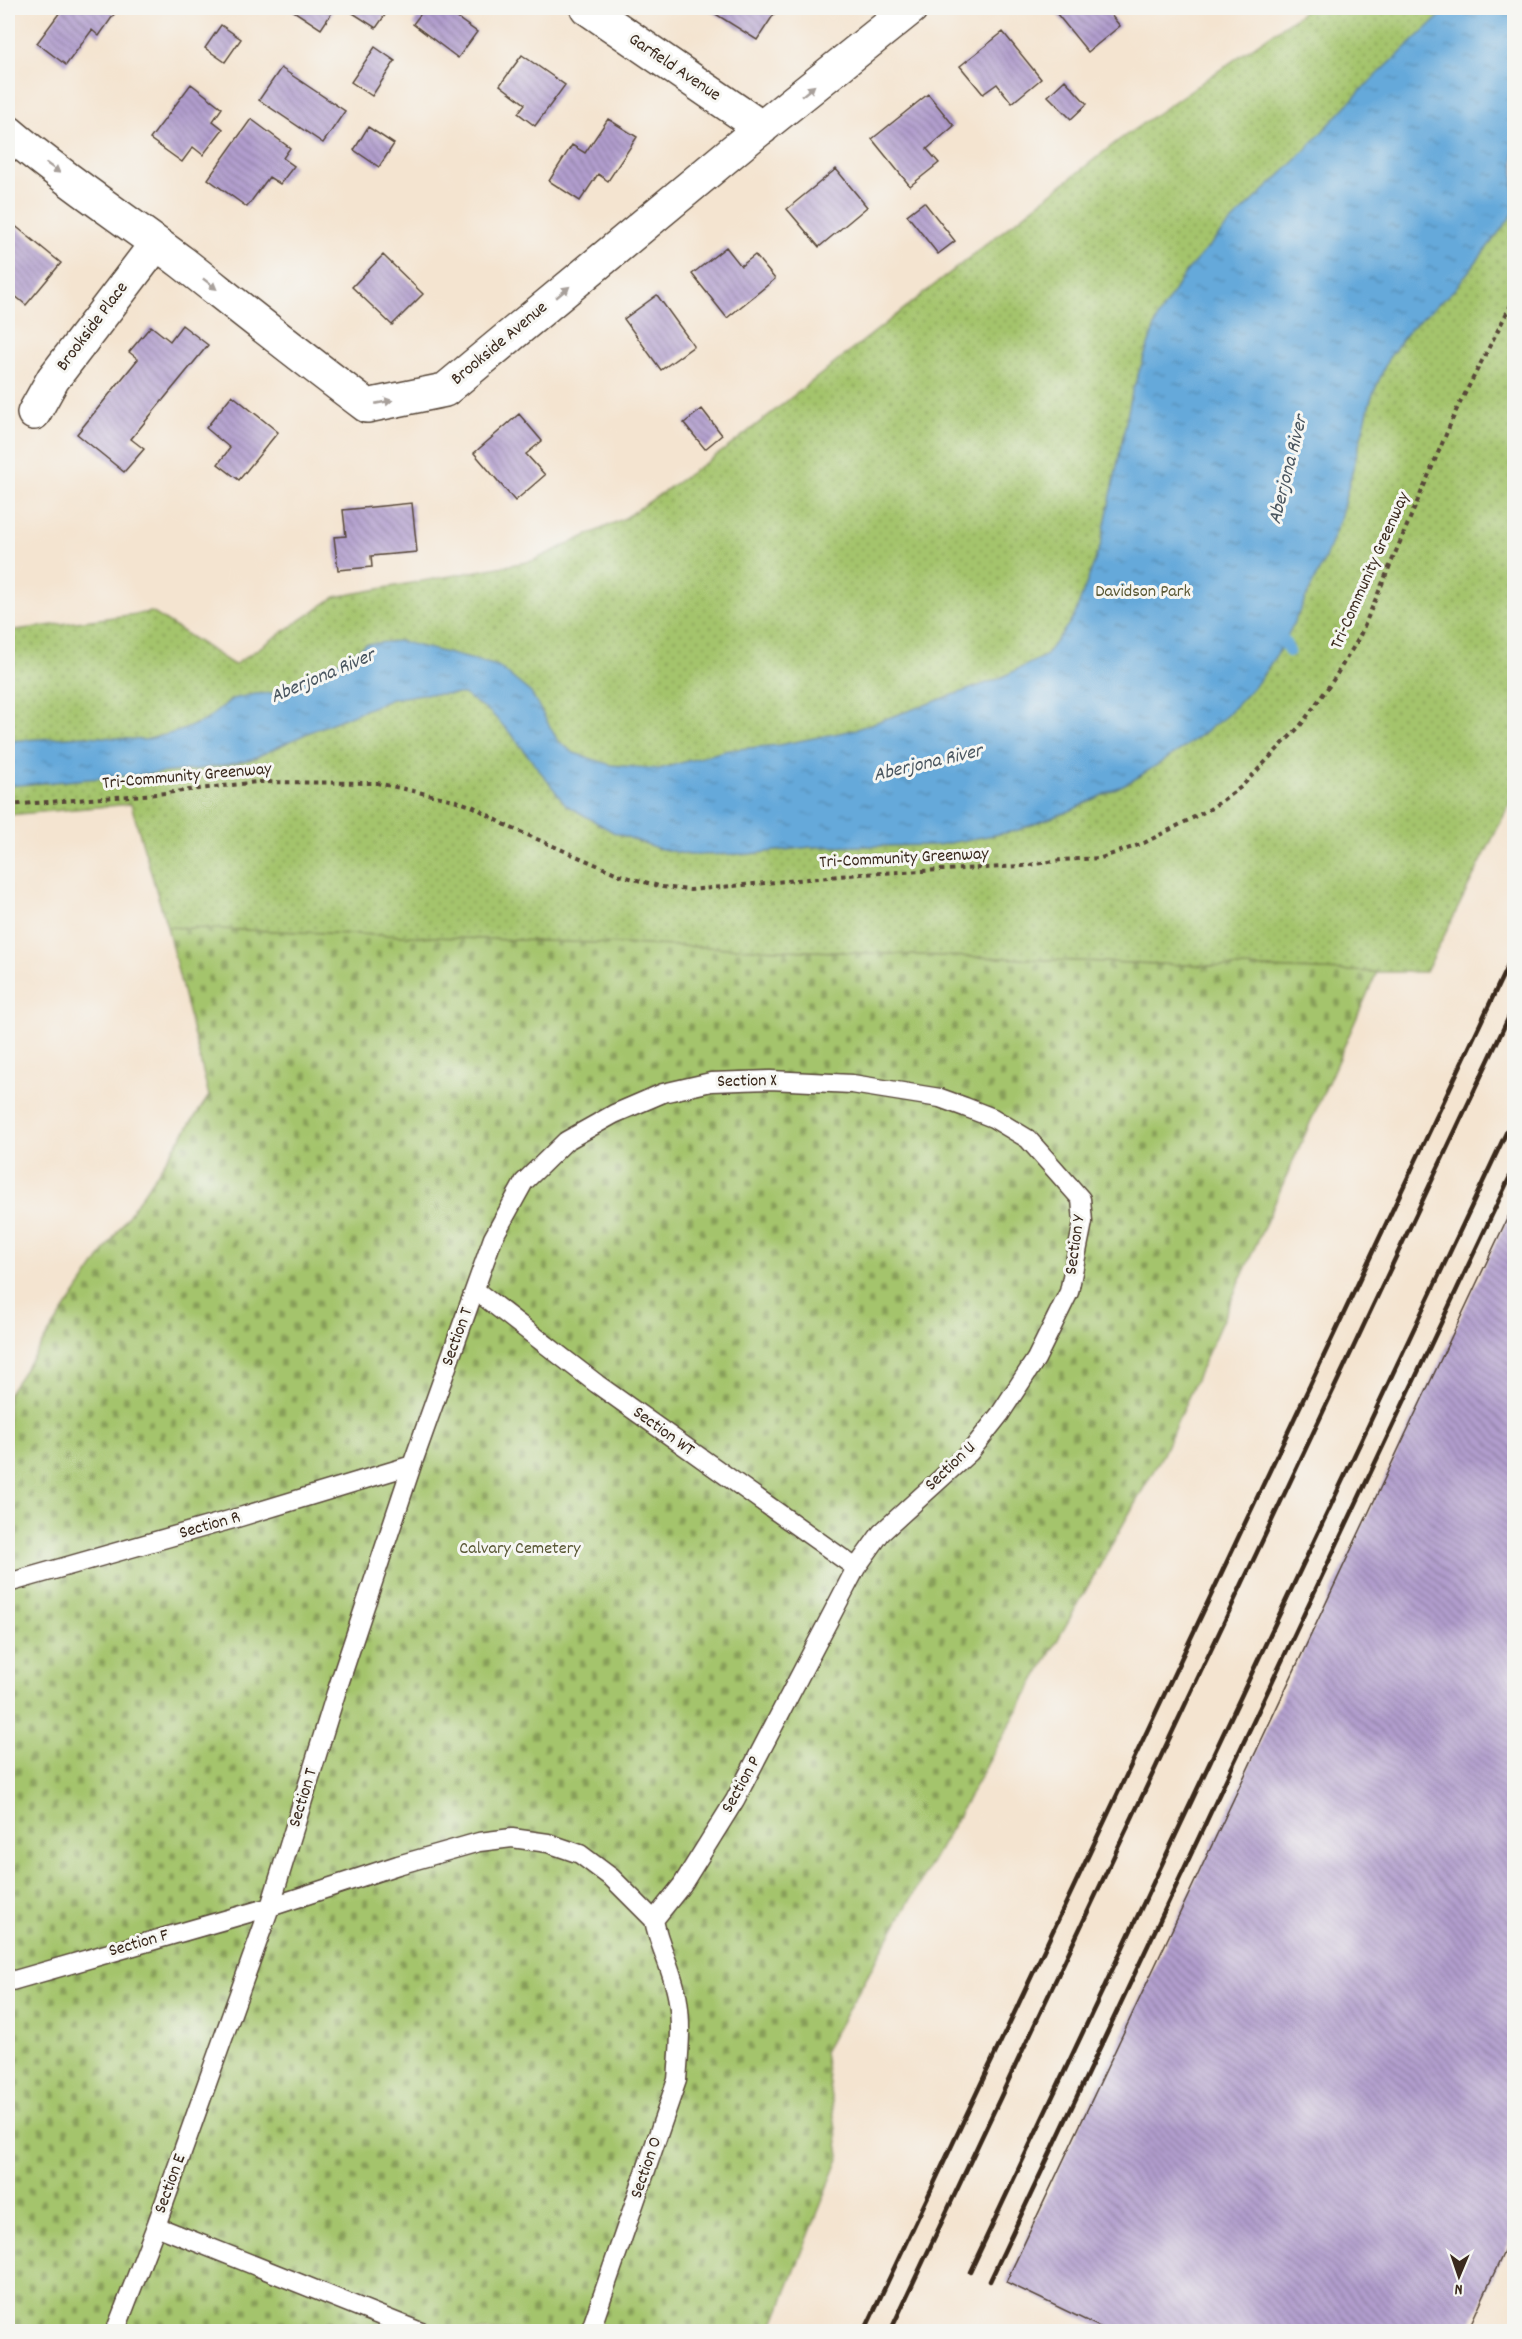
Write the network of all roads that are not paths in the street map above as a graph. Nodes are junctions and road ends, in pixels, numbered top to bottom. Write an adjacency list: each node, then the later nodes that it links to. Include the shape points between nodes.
1 (587, 8): 3 (street, Garfield Avenue)
2 (911, 8): 3 (street, Brookside Avenue, one-way to 2)
3 (762, 128): 5 (street, Brookside Avenue, one-way to 3, via 367,406 445,390)
4 (8, 132): 5 (street, Brookside Avenue, one-way to 5)
5 (156, 244): 6 (street, Brookside Place, via 53,379)
6 (34, 413)
7 (1081, 1199): 8 (lane, Section X, via 1028,1139 993,1118 940,1098 852,1083 711,1082 663,1093 566,1141 524,1182 493,1238); 9 (lane, Section Y, via 1083,1222 1069,1292)
8 (475, 1290): 10 (lane, Section T); 11 (lane, Section WT, via 597,1384)
9 (1036, 1359): 11 (lane, Section U, via 970,1452 881,1533)
10 (412, 1465): 12 (lane, Section R); 13 (lane, Section T)
11 (856, 1568): 14 (lane, Section P, via 735,1800 682,1885)
12 (8, 1583)
13 (270, 1907): 14 (lane, via 398,1865 479,1842 512,1838 548,1843 580,1854 612,1878); 15 (lane, Section F); 16 (lane, Section E)
14 (654, 1920): 19 (lane, Section O, via 678,2000 681,2042 677,2080)
15 (8, 1982)
16 (156, 2226): 17 (lane); 18 (lane, Section E)
17 (115, 2331)
18 (421, 2331)
19 (590, 2331)

